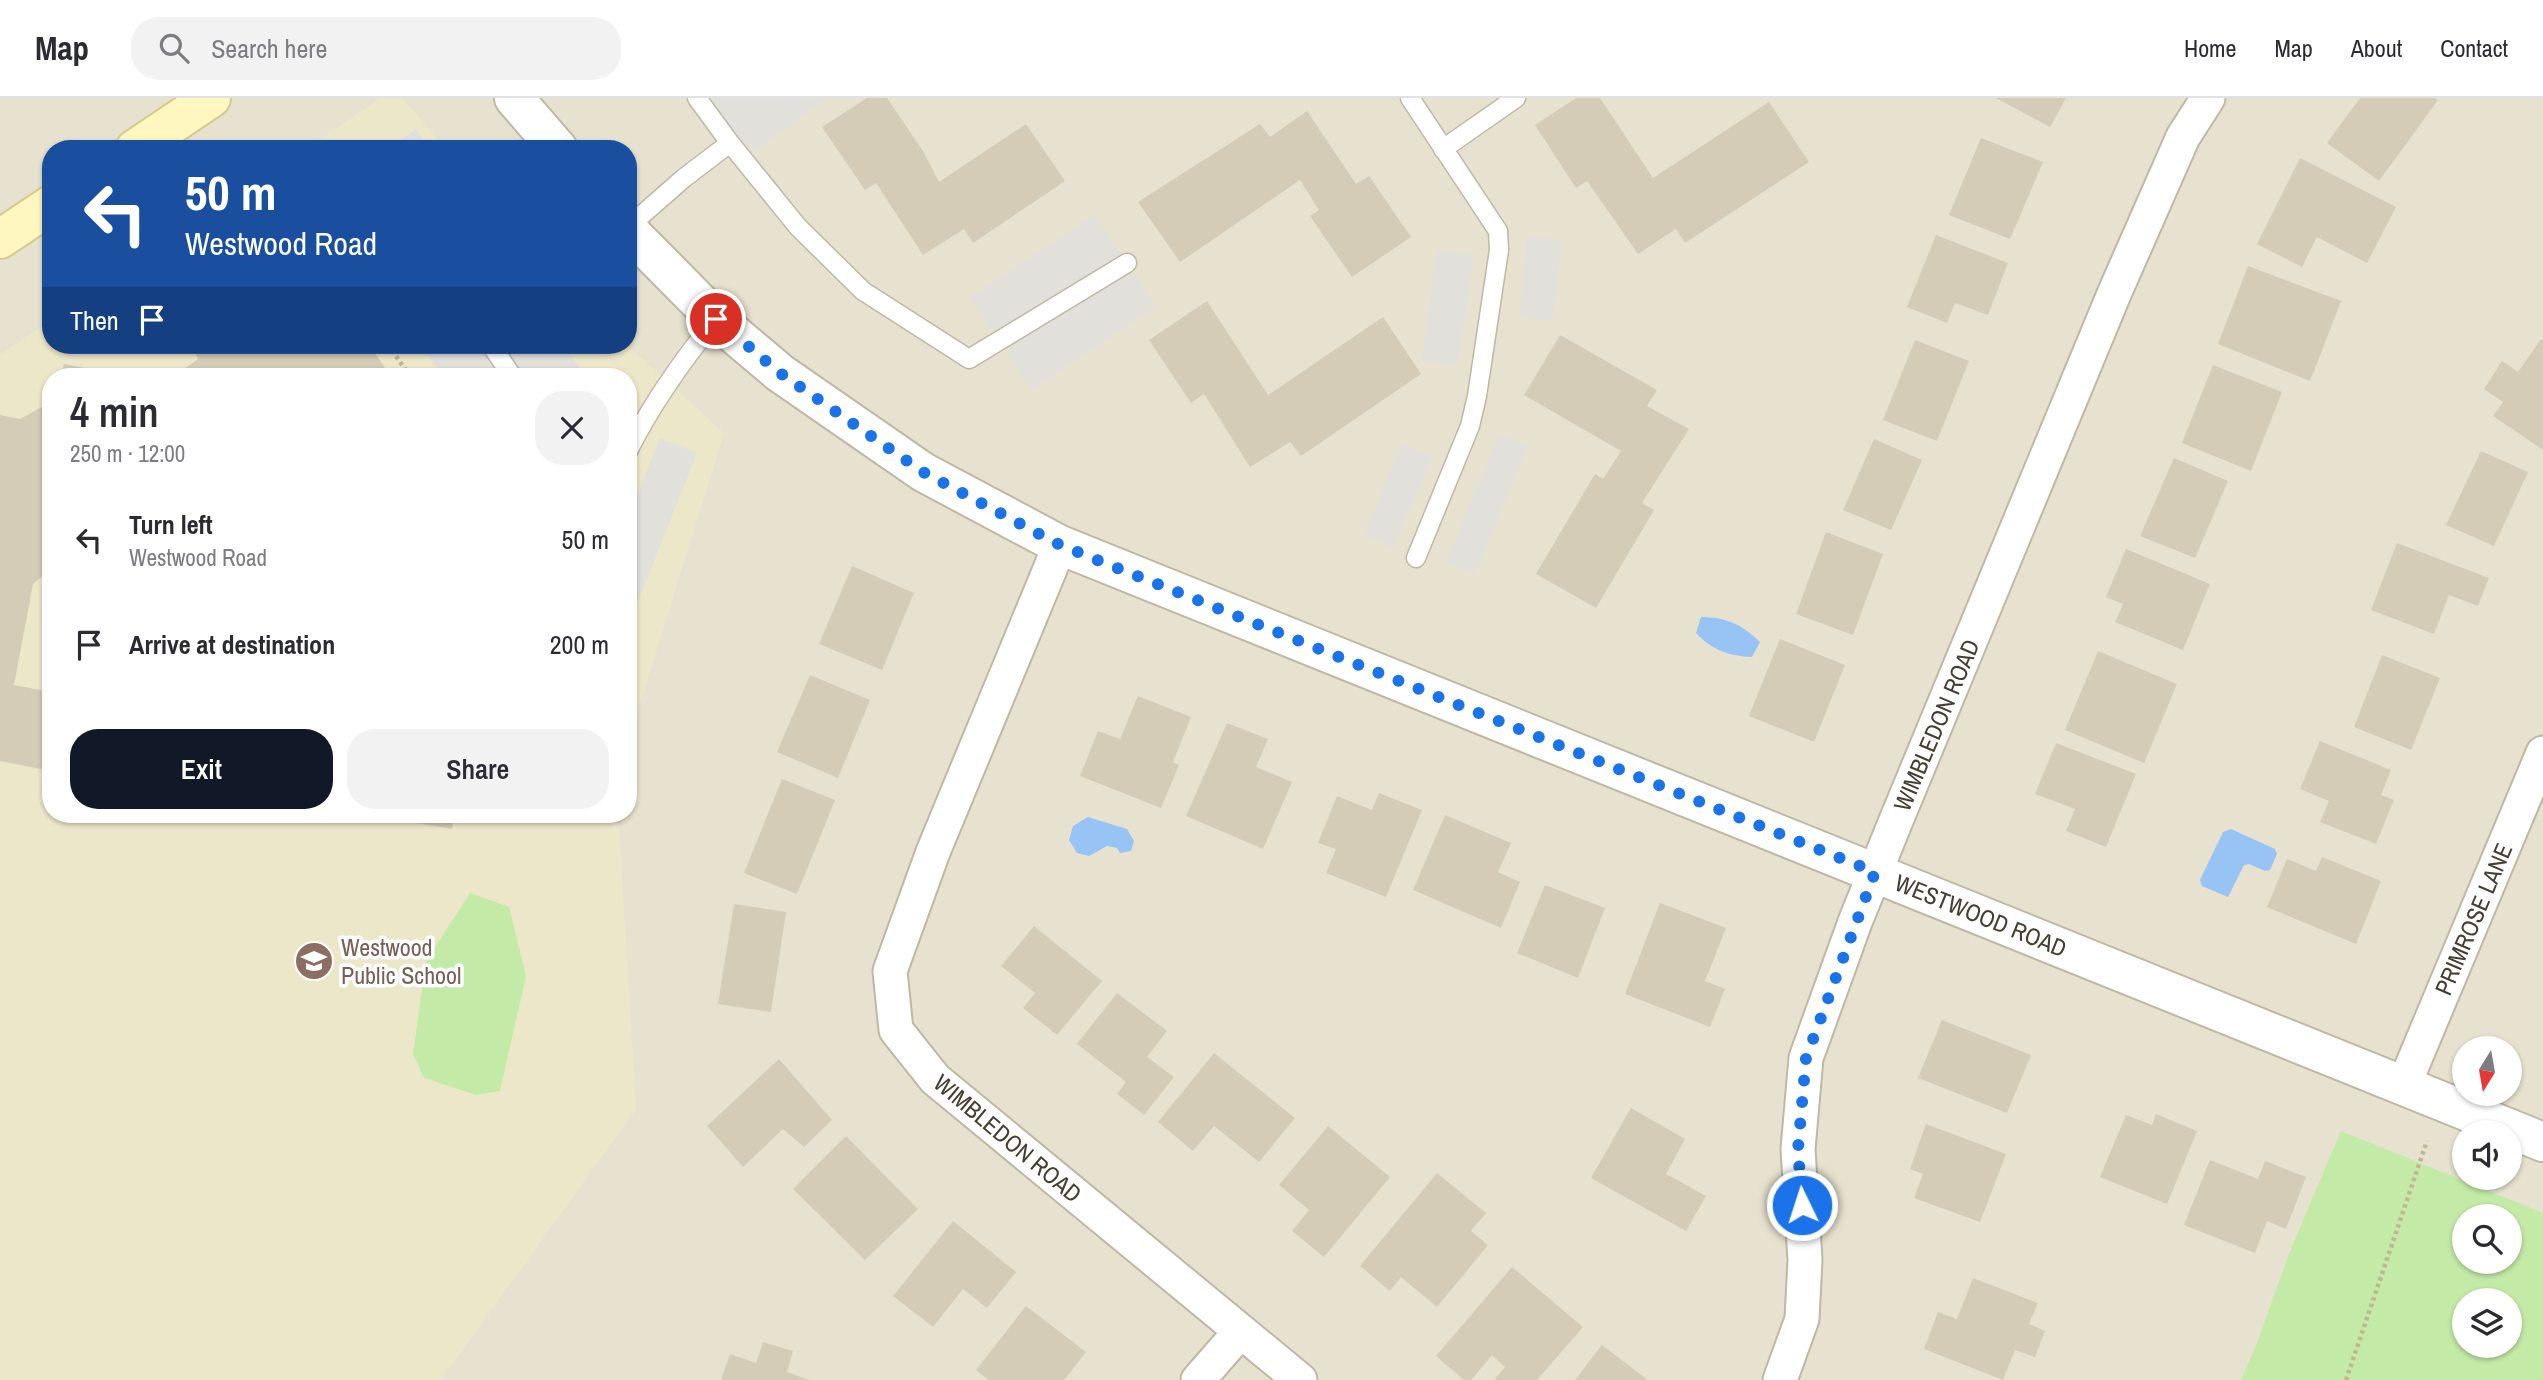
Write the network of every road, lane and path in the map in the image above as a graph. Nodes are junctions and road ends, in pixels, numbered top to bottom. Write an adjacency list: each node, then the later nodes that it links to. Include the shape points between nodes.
1 (211, 98): 7 (main road)
2 (514, 98): 8 (street)
3 (697, 98): 9 (lane)
4 (1410, 98): 10 (lane)
5 (1516, 98): 10 (lane)
6 (2208, 98): 21 (street, WIMBLEDON ROAD, via 2183,137 2114,294)
7 (148, 140)
8 (550, 140)
9 (730, 143): 12 (lane); 15 (lane, via 798,227 863,291 969,359)
10 (1443, 149): 19 (lane, via 1498,231 1499,250 1470,425)
11 (42, 211): 14 (main road)
12 (637, 221)
13 (637, 238): 16 (street, WESTWOOD ROAD)
14 (0, 239)
15 (1127, 262)
16 (716, 319): 17 (lane, via 677,368); 18 (street, WESTWOOD ROAD, via 780,373 923,472)
17 (637, 433)
18 (1060, 545): 21 (street, WESTWOOD ROAD); 25 (street, WIMBLEDON ROAD, via 933,852 890,971 896,1030 935,1079)
19 (1416, 558)
20 (2543, 752): 22 (street, PRIMROSE LANE)
21 (1875, 872): 22 (street, WESTWOOD ROAD); 28 (street, WIMBLEDON ROAD, via 1806,1058 1798,1149 1805,1260 1802,1319)
22 (2404, 1085): 23 (street, WESTWOOD ROAD)
23 (2442, 1101): 24 (street, WESTWOOD ROAD); 29 (path)
24 (2543, 1142)
25 (1240, 1332): 26 (street); 27 (street, WIMBLEDON ROAD)
26 (1198, 1380)
27 (1300, 1380)
28 (1780, 1380)
29 (2346, 1380)

